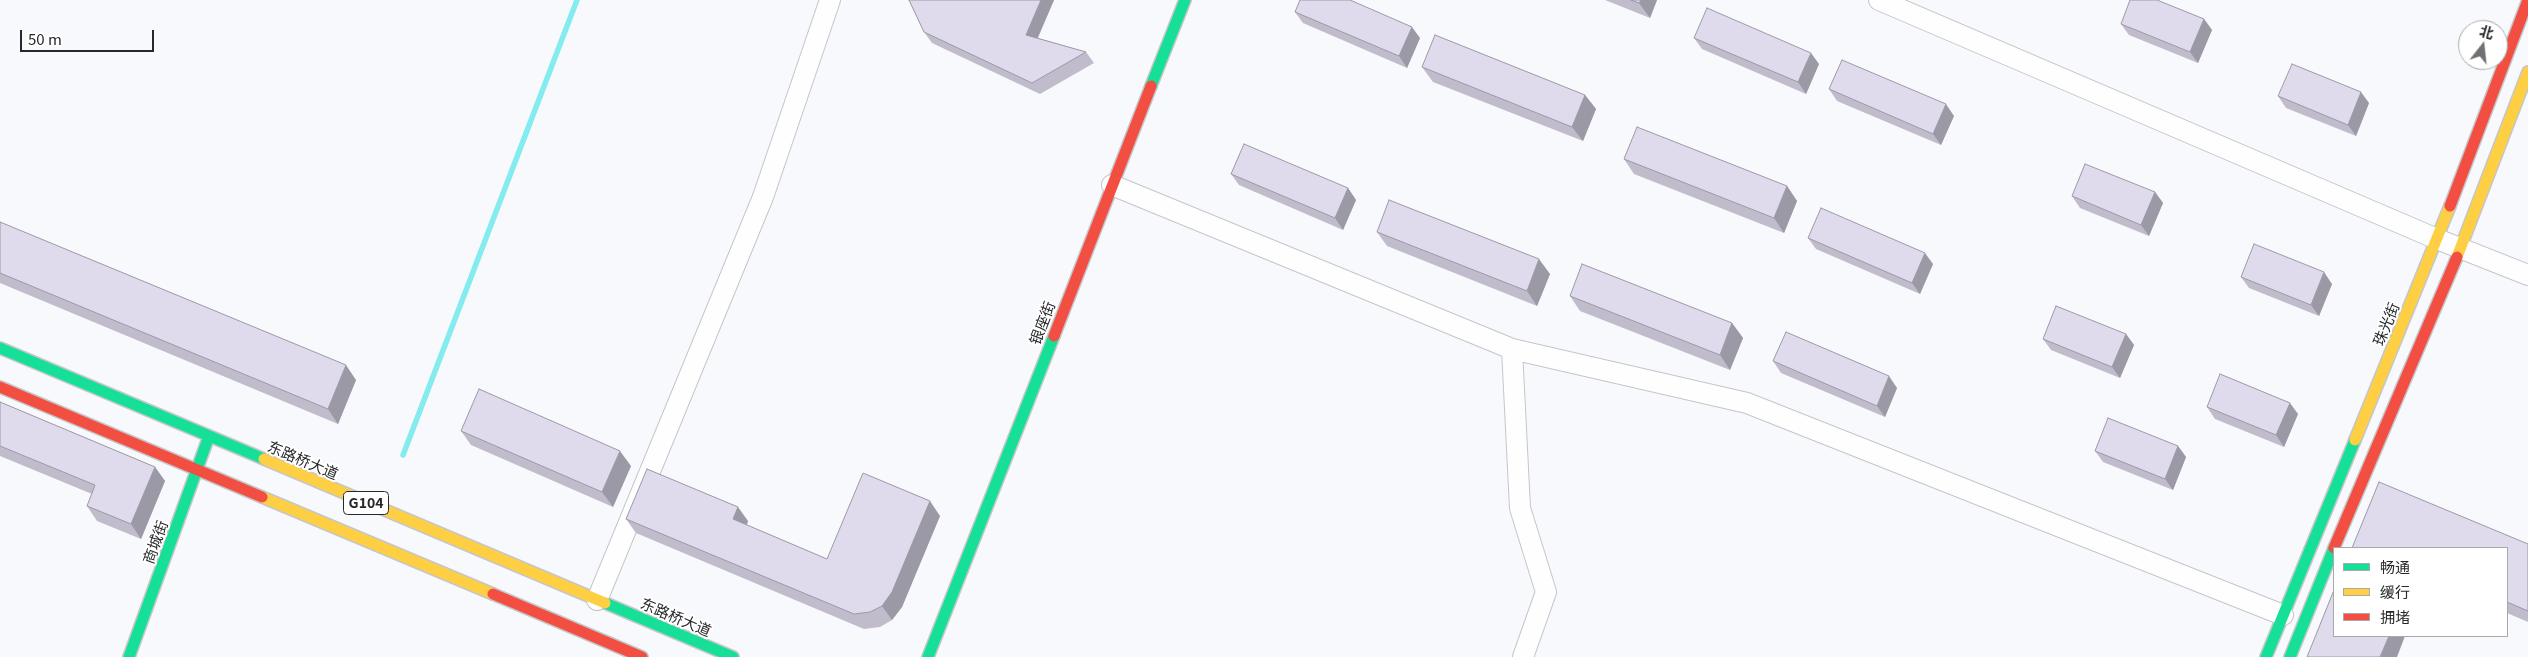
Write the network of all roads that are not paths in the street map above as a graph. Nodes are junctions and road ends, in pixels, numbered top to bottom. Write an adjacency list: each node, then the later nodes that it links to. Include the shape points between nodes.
1 (830, 0): 17 (street, via 763,198)
2 (1185, 0): 6 (main road, 银座街)
3 (1879, 0): 7 (street)
4 (2528, 0): 7 (main road, 珠光街)
5 (2528, 72): 8 (main road)
6 (1112, 185): 11 (street); 22 (main road, 银座街)
7 (2437, 239): 8 (street); 18 (main road, 珠光街)
8 (2461, 248): 9 (street); 15 (main road)
9 (2528, 275)
10 (0, 348): 13 (main road, 东路桥大道 / G104)
11 (1512, 349): 18 (street, via 1747,403); 23 (street, via 1520,508 1546,592)
12 (0, 388): 14 (main road, G104)
13 (210, 436): 14 (main road, 商城街); 17 (main road, 东路桥大道 / G104)
14 (197, 470): 19 (main road, 商城街); 20 (main road, G104)
15 (2334, 547)
16 (2333, 550): 25 (main road)
17 (597, 600): 21 (main road, 东路桥大道 / G104)
18 (2283, 615): 24 (main road, 珠光街)
19 (129, 657)
20 (642, 657)
21 (733, 657)
22 (928, 657)
23 (1523, 657)
24 (2266, 657)
25 (2290, 657)

